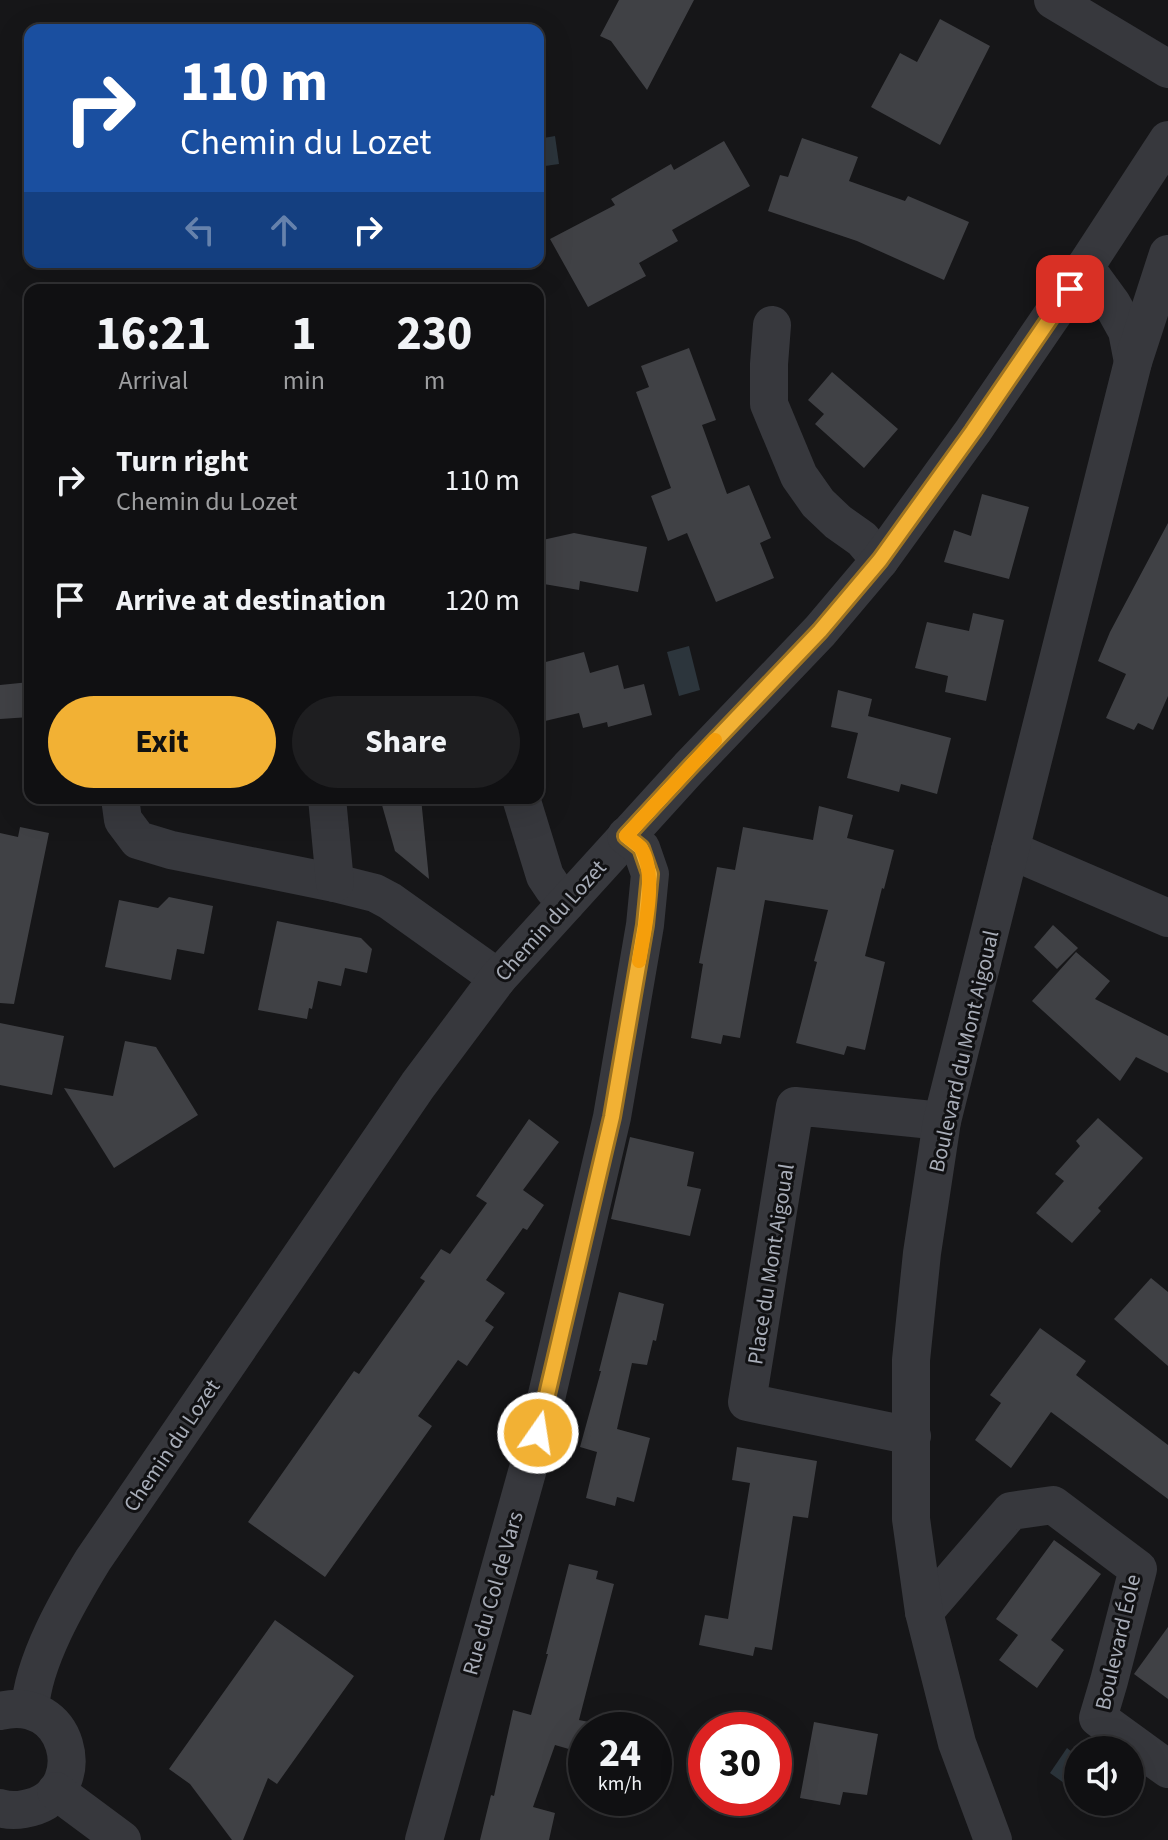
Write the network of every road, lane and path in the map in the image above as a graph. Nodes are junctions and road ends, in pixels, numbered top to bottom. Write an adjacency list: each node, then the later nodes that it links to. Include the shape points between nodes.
1 (1053, 0): 2 (street)
2 (1168, 69)
3 (1168, 140): 4 (street, Chemin du Lozet)
4 (1158, 178): 6 (street, Chemin du Lozet)
5 (1168, 254): 8 (street, Boulevard du Mont Aigoual)
6 (1085, 267): 8 (street, Boulevard du Mont Aigoual, via 1127,331); 9 (street, Chemin du Lozet)
7 (772, 325): 9 (street, via 769,404 799,476 818,503)
8 (1133, 362): 14 (street, Boulevard du Mont Aigoual)
9 (880, 560): 13 (street, Chemin du Lozet)
10 (121, 804): 15 (street, via 123,820 138,840)
11 (328, 804): 15 (street)
12 (523, 804): 16 (street, via 545,876)
13 (626, 836): 16 (street, Chemin du Lozet); 27 (street, Rue du Col de Vars, via 641,848 650,874 612,1117 538,1433)
14 (1010, 850): 17 (street); 19 (street, Boulevard du Mont Aigoual)
15 (335, 883): 18 (street, via 382,897)
16 (566, 903): 18 (street, Chemin du Lozet)
17 (1168, 918)
18 (498, 978): 22 (street, Chemin du Lozet, via 93,1560 48,1645 31,1694)
19 (942, 1121): 20 (street, Boulevard du Mont Aigoual, via 913,1345); 20 (street, Place du Mont Aigoual, via 795,1106 747,1402)
20 (912, 1436): 21 (street, Boulevard du Mont Aigoual, via 911,1519)
21 (924, 1612): 23 (street, Boulevard Éole, via 1011,1511 1053,1505 1138,1569 1098,1718); 28 (street, Boulevard du Mont Aigoual, via 957,1743)
22 (15, 1710): 24 (street, via 48,1719 61,1734 67,1754)
23 (1168, 1769)
24 (56, 1791): 25 (street, via 42,1804 24,1810); 26 (street)
25 (0, 1808)
26 (122, 1840)
27 (424, 1840)
28 (993, 1840)

